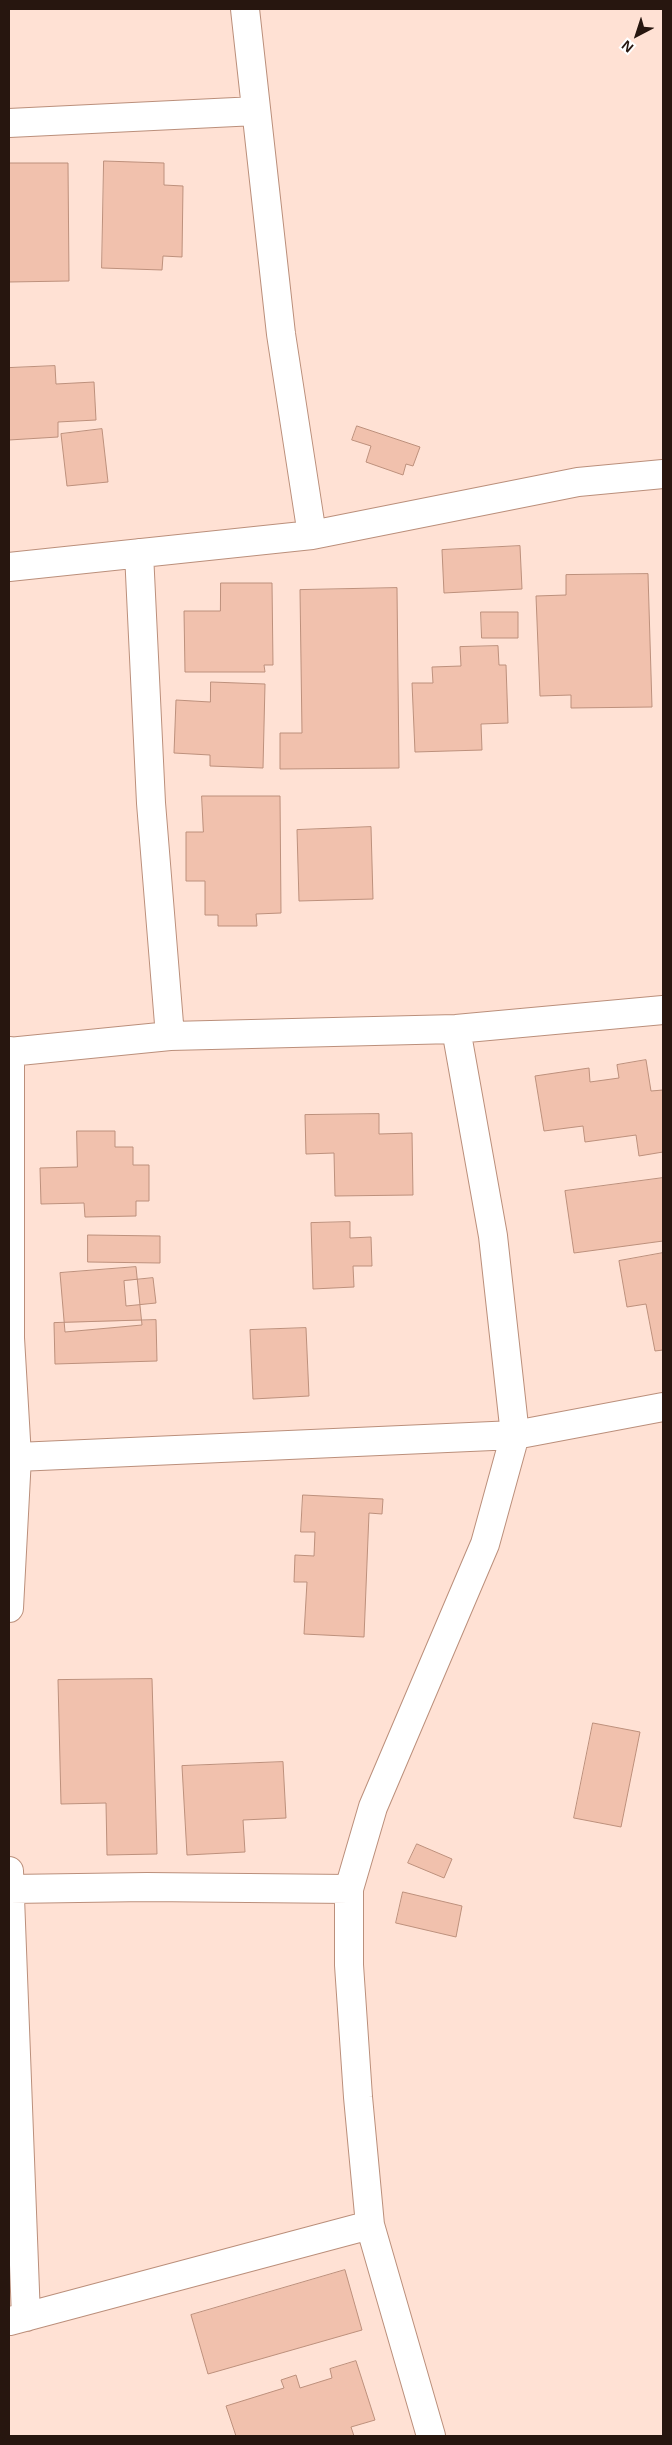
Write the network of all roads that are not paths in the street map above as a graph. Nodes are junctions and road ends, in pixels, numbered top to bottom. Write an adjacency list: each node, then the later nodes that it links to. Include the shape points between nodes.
1 (244, 9): 2 (street)
2 (256, 112): 3 (street); 5 (street, via 281,334)
3 (9, 123)
4 (663, 474): 5 (street, via 578,482)
5 (312, 534): 6 (street)
6 (138, 553): 7 (street); 10 (street, via 151,803)
7 (9, 567)
8 (663, 1010): 9 (street)
9 (456, 1029): 10 (street); 13 (street, via 493,1236)
10 (170, 1036): 11 (street)
11 (9, 1052): 14 (street, via 10,1338)
12 (663, 1407): 13 (street)
13 (515, 1435): 14 (street); 17 (street, via 485,1544 373,1807)
14 (17, 1457): 15 (street)
15 (9, 1608)
16 (9, 1880): 17 (street, via 147,1887); 19 (street)
17 (349, 1889): 18 (street, via 349,1965)
18 (370, 2225): 19 (street); 20 (street)
19 (18, 2319)
20 (431, 2436)

